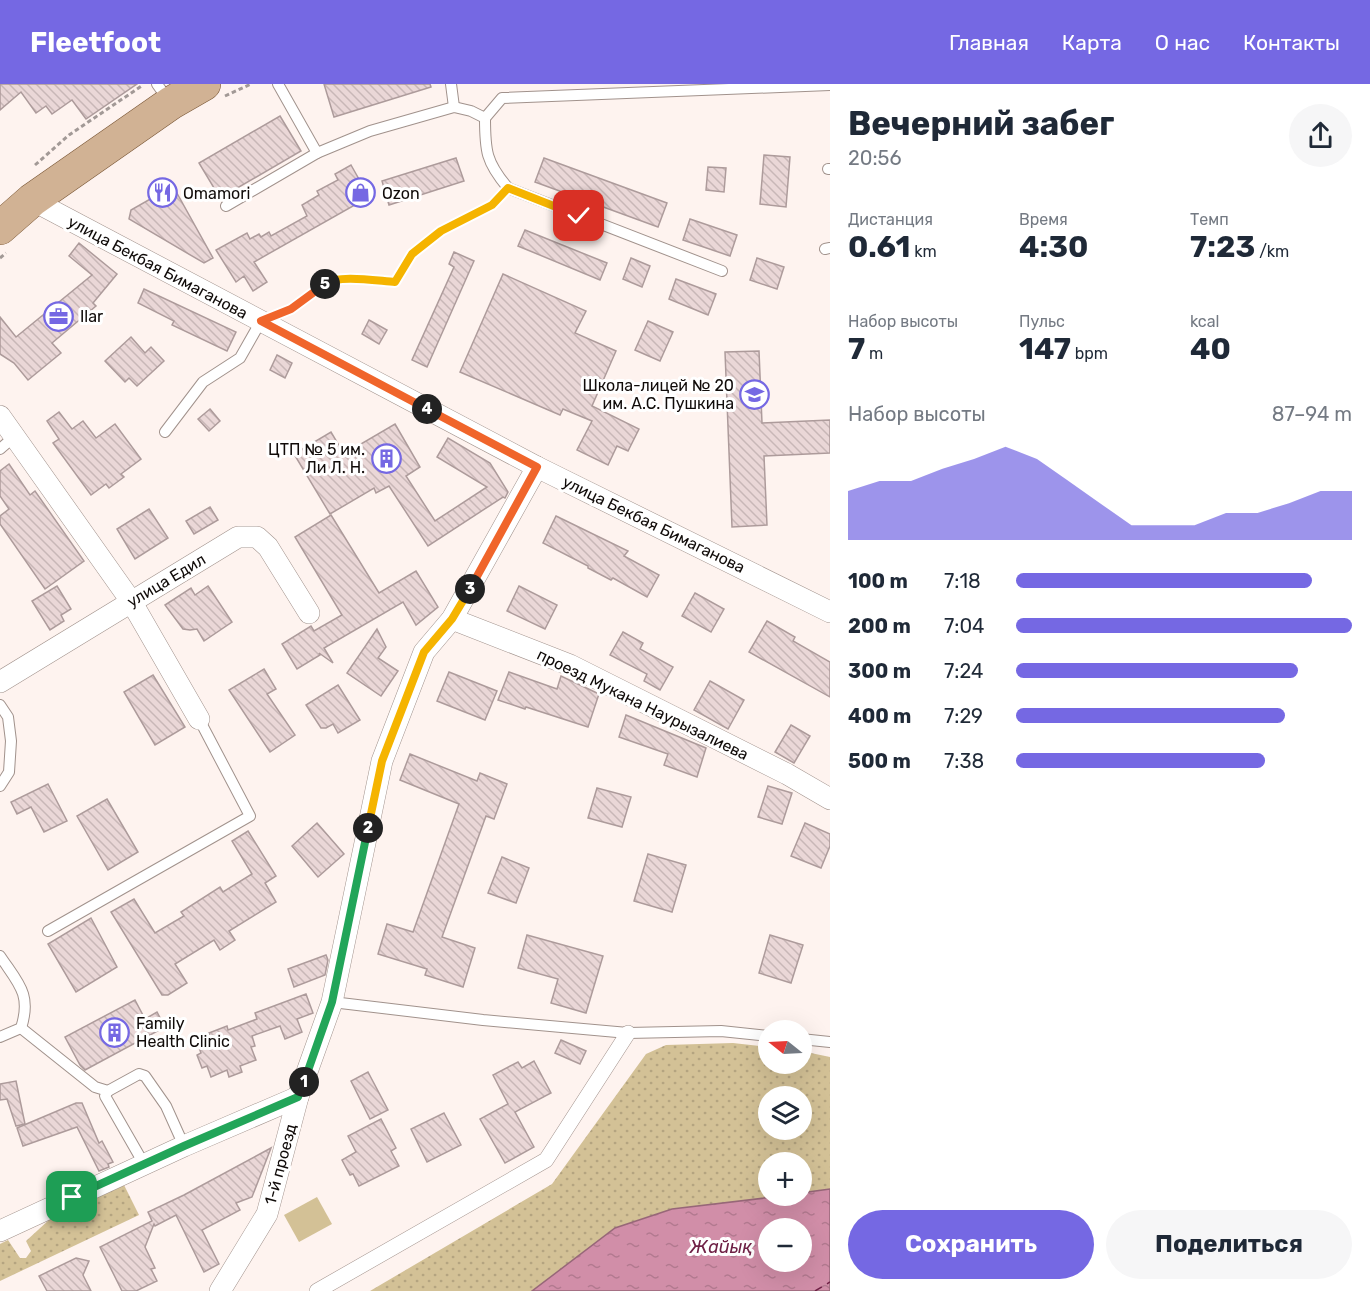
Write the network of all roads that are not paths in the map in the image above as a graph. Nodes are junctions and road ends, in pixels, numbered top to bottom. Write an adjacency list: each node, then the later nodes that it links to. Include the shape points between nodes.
1 (204, 84): 5 (main road)
2 (278, 84): 8 (lane)
3 (451, 84): 6 (lane)
4 (830, 85): 7 (lane, via 502,98)
5 (164, 94): 9 (main road)
6 (454, 107): 7 (lane); 8 (lane, via 370,131)
7 (485, 118): 12 (lane, via 485,147 493,170 508,188)
8 (317, 153): 10 (lane)
9 (32, 200): 11 (main road); 13 (street, улица Бекбая Бимаганова)
10 (226, 206)
11 (0, 228)
12 (722, 271)
13 (261, 321): 15 (lane, via 240,358 203,382); 17 (street, улица Бекбая Бимаганова)
14 (0, 416): 16 (street)
15 (165, 432)
16 (7, 442): 18 (street)
17 (537, 467): 19 (street, улица Бекбая Бимаганова); 21 (street, 1-й проезд)
18 (131, 601): 20 (street, улица Едил, via 238,537 256,537 268,547); 22 (street, улица Едил); 24 (street)
19 (830, 612)
20 (309, 613)
21 (452, 619): 26 (street, проезд Мукана Наурызалиева, via 570,665); 29 (street, 1-й проезд, via 424,652 382,761)
22 (0, 682)
23 (0, 705): 25 (lane, via 8,717 11,741 9,772)
24 (199, 720): 27 (lane, via 250,816)
25 (0, 786)
26 (830, 799)
27 (48, 931)
28 (0, 956): 30 (lane, via 24,994 26,1012)
29 (332, 1002): 31 (lane); 37 (street, 1-й проезд)
30 (21, 1028): 33 (lane); 36 (lane, via 95,1087)
31 (628, 1033): 32 (lane, via 721,1031); 42 (street, via 546,1160)
32 (758, 1035)
33 (0, 1037)
34 (812, 1040): 35 (lane)
35 (830, 1042)
36 (108, 1091): 38 (lane, via 139,1074 146,1076 166,1106); 39 (lane, via 105,1096)
37 (298, 1097): 38 (street); 41 (street, 1-й проезд, via 267,1214)
38 (184, 1146): 39 (street)
39 (144, 1164): 40 (street)
40 (0, 1231)
41 (220, 1291)
42 (316, 1291)

